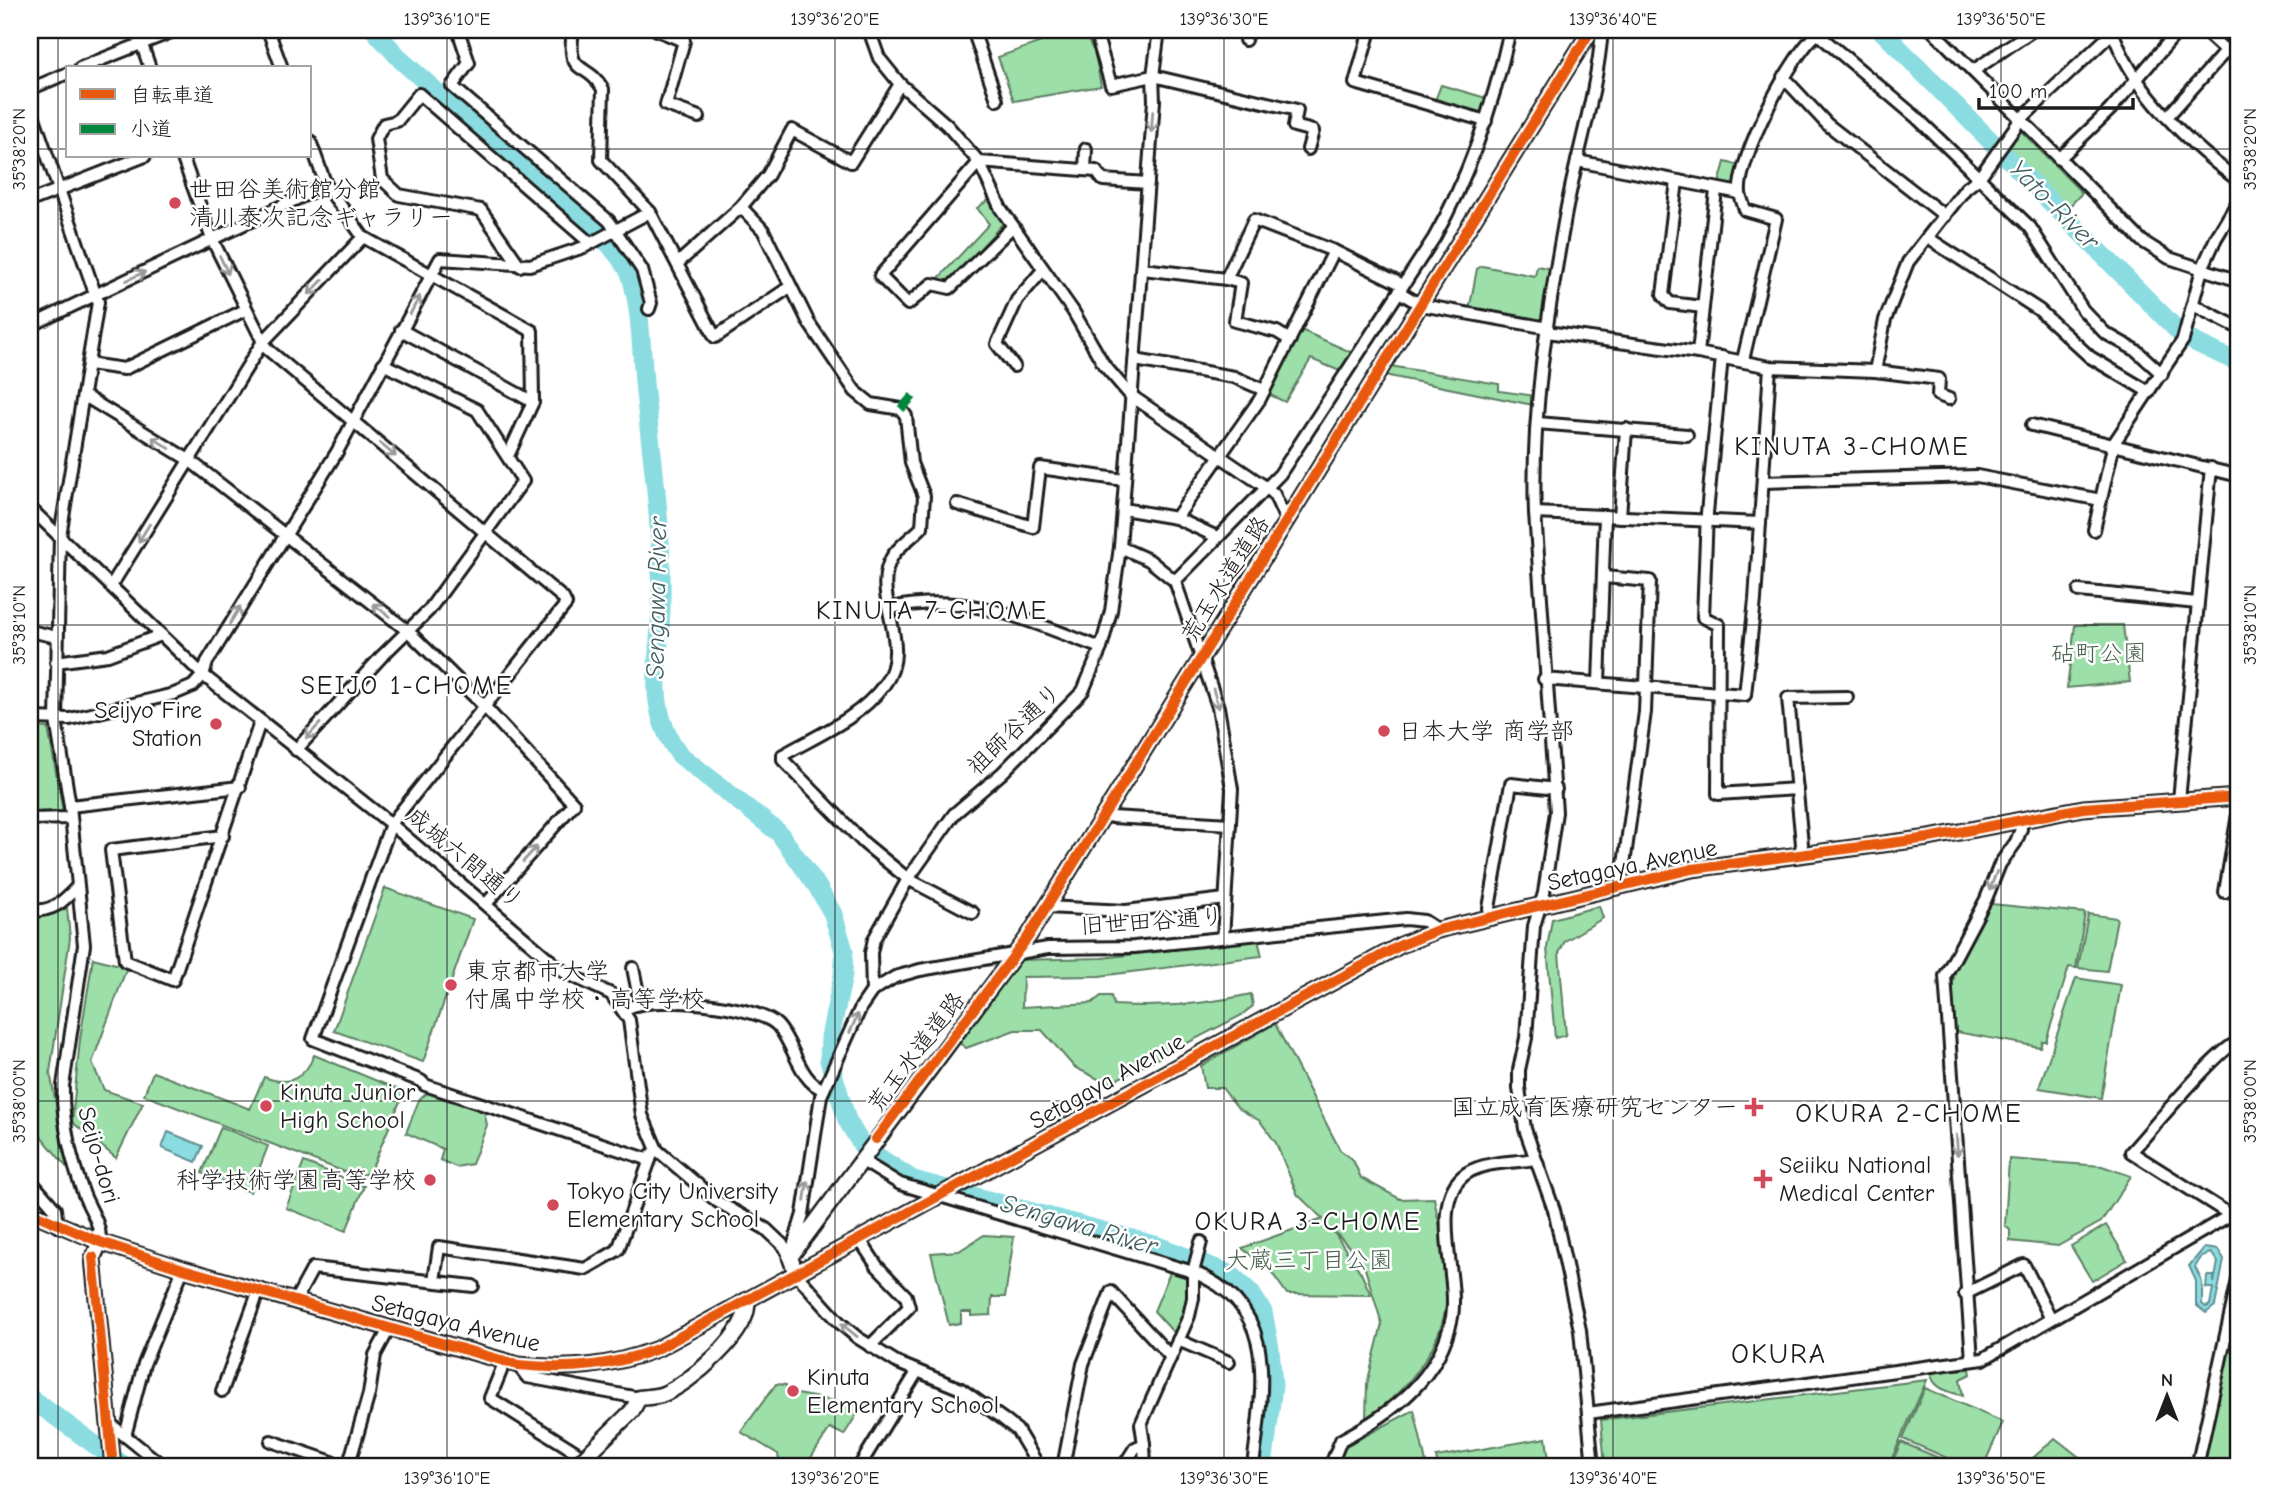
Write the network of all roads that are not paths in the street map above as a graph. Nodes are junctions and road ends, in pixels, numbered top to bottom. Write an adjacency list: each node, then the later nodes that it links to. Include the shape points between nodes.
1 (137, 30): 24 (street)
2 (176, 30): 24 (street)
3 (268, 30): 28 (street)
4 (458, 30): 65 (street, via 470,63 452,86 609,221)
5 (573, 30): 62 (street, via 571,57 603,89 601,160)
6 (657, 30): 39 (street, via 684,41 666,105)
7 (869, 30): 34 (street, via 879,58)
8 (973, 30): 36 (street)
9 (1095, 30): 31 (street, via 1111,85)
10 (1159, 30): 31 (street, 祖師谷通り)
11 (1370, 30): 41 (street, via 1355,83)
12 (1510, 30): 41 (street)
13 (1591, 30): 82 (main road, 荒玉水道道路)
14 (1602, 30): 49 (street)
15 (1646, 30): 16 (street)
16 (1657, 30)
17 (1932, 30): 29 (street)
18 (2033, 30): 29 (street)
19 (2179, 30): 33 (street)
20 (2203, 30): 25 (street)
21 (1817, 31): 32 (street); 51 (street)
22 (2112, 31): 33 (street); 40 (street)
23 (2239, 36): 25 (street)
24 (141, 43): 26 (street); 27 (street)
25 (2226, 51): 38 (street)
26 (85, 66)
27 (149, 66)
28 (281, 66)
29 (1973, 71): 40 (street)
30 (66, 74): 35 (street)
31 (1153, 76): 44 (street, via 1297,110 1294,126 1313,131); 54 (street, 祖師谷通り, one-way to 54)
32 (1783, 77): 58 (street, via 1749,153); 63 (street, via 1827,124)
33 (2136, 80): 38 (street); 47 (street)
34 (901, 84): 48 (street, via 947,125); 61 (street, via 851,162 792,130 768,175)
35 (30, 89)
36 (997, 100)
37 (30, 106): 56 (street)
38 (2168, 116): 53 (street)
39 (699, 117)
40 (2021, 119): 47 (street); 51 (street)
41 (1486, 121): 80 (street, via 1451,208)
42 (312, 146): 55 (street)
43 (1086, 149): 50 (street)
44 (1308, 149)
45 (140, 158): 56 (street)
46 (183, 158): 68 (street)
47 (2059, 159): 74 (street, via 2142,241 2169,258)
48 (979, 162): 50 (street); 64 (street); 64 (street, via 880,276 908,304 932,284 950,288)
49 (1577, 162): 52 (street); 90 (street)
50 (1085, 170): 54 (street, via 1096,171 1103,180)
51 (1979, 178): 63 (street); 102 (street, via 2030,227 2083,310 2105,333 2137,351)
52 (1676, 181): 57 (street); 84 (street, via 1663,295 1671,303)
53 (2239, 181)
54 (1148, 183): 73 (street, 祖師谷通り)
55 (326, 185): 66 (street); 68 (street)
56 (60, 190): 60 (street); 81 (street)
57 (1716, 190): 58 (street); 84 (street)
58 (1740, 193): 96 (street, via 1745,210 1776,219)
59 (2239, 200): 74 (street)
60 (30, 201)
61 (741, 207): 71 (street); 79 (street, via 763,229)
62 (650, 212): 65 (street); 71 (street)
63 (1945, 216): 67 (street)
64 (1013, 226): 75 (street)
65 (613, 232): 69 (street); 85 (street, via 642,270)
66 (363, 237): 76 (street); 92 (street, one-way to 92)
67 (1928, 238): 101 (street, via 1908,262 1895,291); 104 (street, via 2039,310 2090,357)
68 (212, 239): 81 (street, one-way to 68); 86 (street, one-way to 86)
69 (592, 242): 72 (street); 72 (street, via 419,94 397,121 384,124 376,139 382,179 399,195 481,211)
70 (1334, 251): 77 (street, via 1254,220); 80 (street); 91 (street)
71 (678, 263): 79 (street, via 715,337)
72 (520, 266): 76 (street, via 443,258)
73 (1143, 269): 77 (street); 95 (street, 祖師谷通り)
74 (2202, 269): 78 (street); 83 (street)
75 (1043, 270): 99 (street, via 1017,300 997,344); 105 (street, via 1104,365)
76 (431, 275): 89 (street, one-way to 76); 108 (street, via 532,331)
77 (1226, 279): 91 (street, via 1241,283 1235,321)
78 (2239, 281)
79 (790, 287): 145 (street, via 855,391 871,404 901,409 906,416 911,463 924,496 925,519 892,556 884,575)
80 (1401, 288): 82 (street); 122 (street)
81 (97, 296): 87 (street); 97 (street)
82 (1421, 305): 90 (street); 132 (main road, 荒玉水道道路)
83 (2193, 305): 88 (street); 102 (street, via 2185,335)
84 (1703, 307): 93 (street)
85 (649, 309)
86 (245, 310): 92 (street); 97 (street, via 124,369)
87 (30, 326)
88 (2239, 328)
89 (401, 330): 98 (street); 108 (street)
90 (1548, 330): 93 (street); 110 (street)
91 (1290, 340): 103 (street)
92 (262, 343): 109 (street); 117 (street)
93 (1698, 353): 94 (street)
94 (1722, 357): 96 (street); 131 (street)
95 (1135, 360): 103 (street, via 1234,377); 105 (street, 祖師谷通り)
96 (1743, 360): 100 (street)
97 (89, 364): 106 (street)
98 (383, 364): 109 (street); 115 (street, via 477,410)
99 (1014, 366)
100 (1770, 367): 101 (street); 121 (street)
101 (1875, 371): 107 (street, via 1939,379 1938,396)
102 (2161, 374): 104 (street)
103 (1264, 390): 116 (street)
104 (2149, 392): 114 (street)
105 (1130, 395): 116 (street); 120 (street, 祖師谷通り)
106 (83, 396): 117 (street, one-way to 106); 137 (street)
107 (1949, 399)
108 (533, 402): 115 (street)
109 (353, 421): 135 (street, one-way to 135); 136 (street)
110 (1537, 422): 112 (street); 127 (street)
111 (2032, 425): 114 (street)
112 (1626, 429): 113 (street); 129 (street)
113 (1687, 435)
114 (2114, 443): 118 (street); 123 (street)
115 (508, 456): 135 (street, via 523,481)
116 (1220, 458): 122 (street); 130 (street)
117 (189, 460): 136 (street); 142 (street, one-way to 142)
118 (2211, 468): 119 (street); 144 (street)
119 (2239, 476)
120 (1124, 480): 124 (street, via 1040,468 1033,527); 126 (street, 祖師谷通り)
121 (1763, 482): 123 (street, via 1977,476); 133 (street)
122 (1267, 488): 132 (street); 138 (street)
123 (2101, 500): 134 (street)
124 (957, 504)
125 (30, 508): 137 (street, 成城六間通り)
126 (1122, 509): 130 (street); 139 (street, 祖師谷通り)
127 (1535, 513): 128 (street); 154 (street)
128 (1605, 516): 129 (street); 140 (street)
129 (1620, 517): 131 (street)
130 (1176, 518): 138 (street)
131 (1707, 519): 133 (street); 157 (street, via 1703,617 1719,625)
132 (1286, 520): 151 (main road, 荒玉水道道路)
133 (1760, 523): 157 (street, via 1745,695)
134 (2094, 530)
135 (487, 532): 147 (street); 159 (street, via 566,604)
136 (284, 534): 147 (street, one-way to 136); 153 (street, one-way to 136)
137 (60, 536): 142 (street, 成城六間通り); 149 (street, Seijo-dori)
138 (1217, 537): 141 (street)
139 (1120, 547): 141 (street, via 1149,560); 150 (street, 祖師谷通り)
140 (1604, 577): 155 (street); 156 (street, via 1650,581)
141 (1175, 581): 151 (street)
142 (111, 586): 148 (street, 成城六間通り)
143 (2079, 591): 144 (street)
144 (2197, 603): 168 (street)
145 (891, 608): 150 (street, via 935,601 982,605); 178 (street, via 895,660 884,686 853,715 783,755 783,760 864,843)
146 (30, 631): 149 (street)
147 (408, 631): 159 (street); 163 (street, one-way to 163)
148 (161, 635): 152 (street, via 108,655); 153 (street, 成城六間通り)
149 (57, 637): 152 (street, Seijo-dori)
150 (1101, 648): 178 (street, 祖師谷通り, via 1083,691 954,814)
151 (1203, 655): 171 (main road, 荒玉水道道路); 175 (street, one-way to 175, via 1224,735 1232,789)
152 (56, 662): 161 (street, Seijo-dori)
153 (203, 675): 161 (street, via 174,694); 162 (street, 成城六間通り)
154 (1544, 679): 155 (street); 165 (street)
155 (1599, 683): 156 (street)
156 (1647, 687): 157 (street); 179 (street)
157 (1719, 693): 166 (street, via 1718,794)
158 (1847, 697): 166 (street, via 1788,698)
159 (484, 706): 174 (street); 183 (street, one-way to 159, via 574,804)
160 (30, 718): 161 (street)
161 (56, 720): 170 (street, Seijo-dori)
162 (260, 722): 163 (street, 成城六間通り); 164 (street)
163 (296, 750): 174 (street, 成城六間通り)
164 (240, 787): 170 (street); 176 (street)
165 (1556, 789): 185 (street); 188 (street, via 1511,784)
166 (1797, 789): 177 (street)
167 (2239, 797): 168 (main road, Setagaya Avenue)
168 (2179, 800): 173 (main road, Setagaya Avenue, via 2083,808)
169 (2239, 808): 181 (street)
170 (71, 812): 172 (street); 180 (street, Seijo-dori)
171 (1105, 813): 175 (street); 184 (main road, 荒玉水道道路)
172 (30, 819)
173 (2020, 820): 177 (main road, Setagaya Avenue); 221 (street, one-way to 221, via 2016,842 2000,864 1945,976 1967,1246)
174 (391, 824): 183 (street, 成城六間通り); 203 (street, via 313,1039 425,1085)
175 (1230, 824): 182 (street)
176 (222, 836): 176 (street, via 173,980 125,961 111,850)
177 (1800, 855): 179 (main road, Setagaya Avenue, via 1692,869)
178 (908, 880): 187 (street); 195 (street, 祖師谷通り, via 874,939)
179 (1620, 886): 185 (main road, Setagaya Avenue)
180 (77, 887): 186 (street, via 49,911); 211 (street, Seijo-dori, via 84,945 62,1108)
181 (2225, 892)
182 (1225, 899): 184 (street, via 1126,911); 191 (street)
183 (486, 904): 197 (street, 成城六間通り, via 564,972 602,988)
184 (1046, 907): 193 (main road, 荒玉水道道路)
185 (1539, 907): 188 (main road, Setagaya Avenue); 202 (street, via 1519,1070 1525,1129)
186 (30, 911)
187 (973, 913)
188 (1490, 918): 190 (main road, Setagaya Avenue)
189 (1393, 920): 190 (street, 旧世田谷通り, via 1416,919); 191 (street, 旧世田谷通り); 192 (street, via 1405,932)
190 (1438, 930): 192 (main road, Setagaya Avenue)
191 (1223, 938): 193 (street, 旧世田谷通り)
192 (1401, 945): 205 (main road, Setagaya Avenue)
193 (1017, 953): 195 (street, 旧世田谷通り, via 906,972); 201 (main road, 荒玉水道道路)
194 (632, 968): 196 (street)
195 (873, 991): 199 (street, one-way to 195, via 861,1007)
196 (640, 1003): 197 (street); 199 (street, via 762,1014 782,1031 811,1081)
197 (625, 1010): 200 (street, via 632,1030 642,1115)
198 (2239, 1042): 207 (street, via 2232,1042 2210,1063 2131,1152)
199 (826, 1085): 208 (street, one-way to 199, via 816,1119)
200 (657, 1150): 203 (street); 213 (street, via 718,1202 766,1229)
201 (862, 1158): 205 (street, via 900,1184); 208 (main road)
202 (1535, 1159): 235 (street, via 1556,1220 1580,1330); 251 (street, via 1483,1166 1466,1174 1449,1194 1446,1211 1454,1287 1452,1318 1441,1348 1432,1367 1401,1404 1341,1440)
203 (650, 1160): 218 (street, via 618,1250 585,1269 439,1247)
204 (30, 1180): 209 (street, via 55,1209)
205 (939, 1195): 210 (main road, Setagaya Avenue); 215 (street)
206 (30, 1212): 209 (main road, Setagaya Avenue)
207 (2234, 1212): 224 (street)
208 (810, 1217): 213 (main road)
209 (57, 1226): 211 (main road, Setagaya Avenue)
210 (860, 1240): 216 (main road, Setagaya Avenue); 227 (street, via 906,1296 909,1307)
211 (100, 1242): 214 (main road, Setagaya Avenue); 236 (main road, via 93,1258)
212 (1201, 1245): 215 (street)
213 (790, 1257): 216 (main road)
214 (183, 1269): 220 (main road, Setagaya Avenue); 237 (street, via 144,1364)
215 (1193, 1272): 226 (street, via 1193,1297); 250 (street, via 1231,1295 1248,1316 1258,1339 1262,1372)
216 (796, 1274): 222 (main road, Setagaya Avenue); 227 (street, one-way to 216, via 840,1323)
217 (2239, 1275): 253 (street)
218 (434, 1281): 219 (street); 223 (street, via 313,1268)
219 (473, 1286)
220 (259, 1290): 223 (main road, Setagaya Avenue); 233 (street)
221 (1965, 1294): 224 (street, via 2024,1265); 229 (street)
222 (747, 1300): 231 (main road, Setagaya Avenue, via 657,1349 620,1362 559,1369); 234 (main road, via 748,1308 735,1332 696,1375 660,1395)
223 (295, 1301): 225 (main road, Setagaya Avenue)
224 (2051, 1319): 229 (street, via 1983,1359)
225 (389, 1329): 231 (main road, Setagaya Avenue); 243 (street, via 375,1355)
226 (1178, 1340): 228 (street); 230 (street)
227 (870, 1346): 232 (street)
228 (1170, 1356): 239 (street, via 1141,1424); 247 (street, via 1111,1292 1083,1364)
229 (1972, 1360): 235 (street)
230 (1229, 1362)
231 (512, 1363): 234 (street, via 527,1377); 244 (street, via 490,1398)
232 (917, 1372): 245 (street); 246 (street, via 961,1389 1003,1419 1017,1430)
233 (222, 1391)
234 (639, 1398): 240 (main road, via 638,1405)
235 (1588, 1413): 252 (street)
236 (109, 1426): 237 (street); 242 (main road)
237 (125, 1436): 241 (street)
238 (271, 1441): 243 (street)
239 (1144, 1444): 248 (street, via 1135,1448); 249 (street)
240 (582, 1460)
241 (163, 1466)
242 (113, 1467)
243 (348, 1467)
244 (600, 1467)
245 (859, 1467)
246 (1039, 1467)
247 (1063, 1467)
248 (1124, 1467)
249 (1145, 1467)
250 (1253, 1467)
251 (1331, 1467)
252 (1593, 1467)
253 (2197, 1467)

